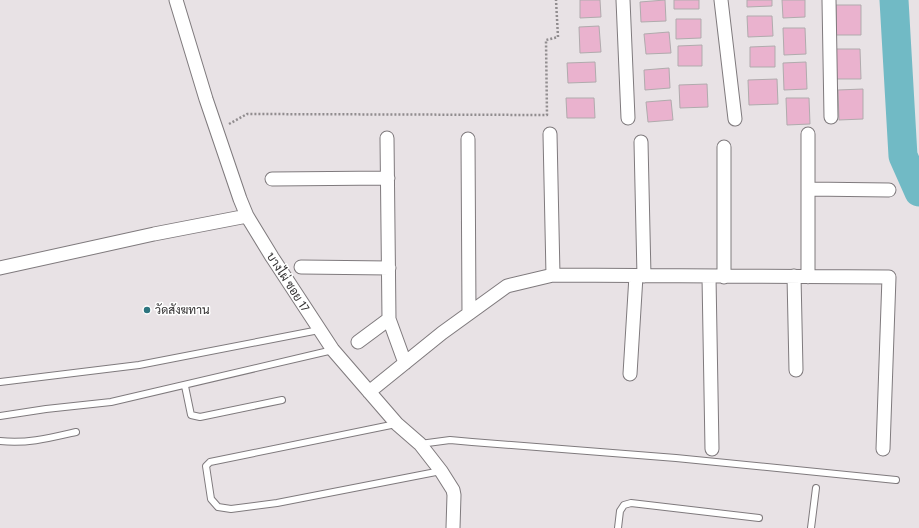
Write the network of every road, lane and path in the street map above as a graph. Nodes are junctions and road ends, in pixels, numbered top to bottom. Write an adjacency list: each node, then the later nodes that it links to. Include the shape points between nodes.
1 (176, 0): 9 (street, บางไผ่ ซอย 17)
2 (556, 0): 9 (path, via 558,37 546,40 547,115 247,114)
3 (623, 0): 7 (street)
4 (721, 0): 8 (street)
5 (829, 0): 6 (street)
6 (831, 117)
7 (628, 118)
8 (735, 119)
9 (217, 131): 20 (street, บางไผ่ ซอย 17)
10 (550, 134): 24 (street)
11 (808, 134): 18 (street)
12 (387, 138): 16 (street)
13 (468, 139): 29 (street)
14 (641, 142): 25 (street)
15 (724, 147): 28 (street)
16 (388, 178): 17 (street); 23 (street)
17 (272, 179)
18 (808, 189): 19 (street); 26 (street)
19 (889, 190)
20 (247, 216): 22 (street); 31 (street, บางไผ่ ซอย 17)
21 (301, 267): 23 (street)
22 (0, 268)
23 (389, 268): 30 (street)
24 (553, 275): 25 (street); 29 (street, via 507,286)
25 (640, 276): 27 (street); 36 (street)
26 (801, 276): 28 (street); 35 (street); 47 (street, via 889,277)
27 (709, 277): 28 (street); 46 (street)
28 (724, 277)
29 (469, 313): 34 (street)
30 (389, 319): 32 (street); 34 (street)
31 (319, 330): 33 (street, บางไผ่ ซอย 17); 37 (lane, via 140,365)
32 (358, 342)
33 (333, 350): 38 (lane); 39 (street, บางไผ่ ซอย 17)
34 (405, 363): 39 (street)
35 (796, 370)
36 (630, 374)
37 (0, 382)
38 (185, 386): 40 (lane, via 191,415 200,417); 41 (lane, via 111,402)
39 (369, 392): 42 (street, บางไผ่ ซอย 17)
40 (282, 400)
41 (0, 416)
42 (397, 424): 45 (street, บางไผ่ ซอย 17); 48 (lane, via 210,462 206,466 211,499 218,507 231,509 277,503)
43 (76, 432): 44 (lane, via 37,441)
44 (0, 441)
45 (420, 444): 48 (street, บางไผ่ ซอย 17); 49 (lane, via 450,440 676,458)
46 (712, 449)
47 (883, 449)
48 (441, 471): 52 (street, บางไผ่ ซอย 17, via 453,490)
49 (896, 480)
50 (816, 488): 54 (lane)
51 (759, 518): 53 (lane, via 631,503 624,505 620,511)
52 (453, 528)
53 (618, 528)
54 (811, 528)

